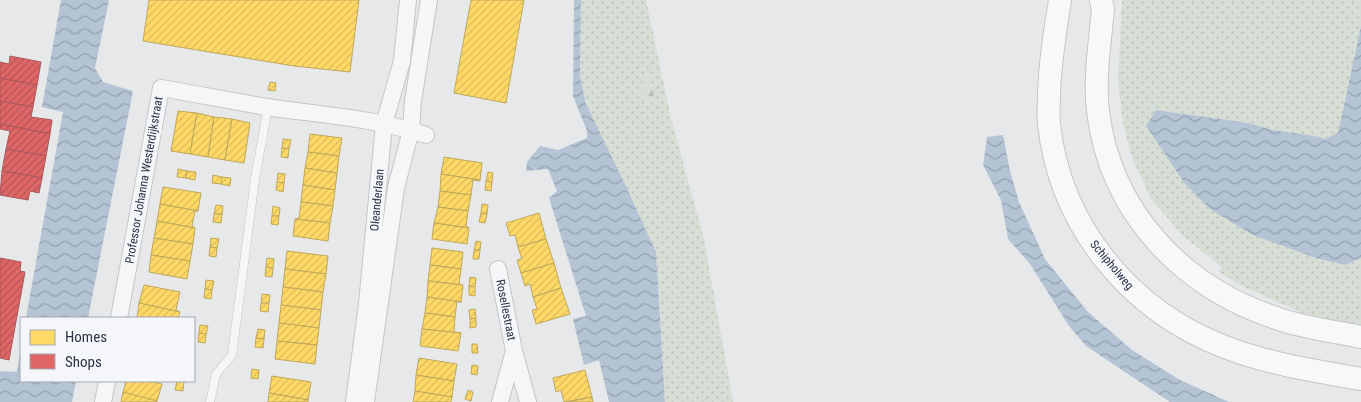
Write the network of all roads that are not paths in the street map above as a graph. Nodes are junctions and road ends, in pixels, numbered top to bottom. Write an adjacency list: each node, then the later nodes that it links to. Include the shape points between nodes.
1 (408, 0): 6 (street, Oleanderlaan, via 402,61)
2 (429, 0): 7 (street, Oleanderlaan, via 413,102)
3 (1060, 0): 12 (main road, Schipholweg, via 1050,76 1048,122 1060,176 1073,209 1104,260 1145,302 1205,339 1244,354)
4 (1104, 3): 10 (main road, via 1097,65 1098,111 1104,145 1116,180 1142,224 1171,257 1224,297 1277,319)
5 (268, 107): 6 (street, Professor Johanna Westerdijkstraat); 9 (street, Professor Johanna Westerdijkstraat, via 161,88); 15 (lane, via 254,179 232,355 216,374)
6 (384, 124): 7 (street, Professor Johanna Westerdijkstraat); 16 (street, Oleanderlaan, via 368,304)
7 (418, 132): 17 (street, Oleanderlaan, via 396,188)
8 (498, 269): 11 (street, Rosellestraat)
9 (119, 317)
10 (1361, 337)
11 (514, 351): 18 (street, Rosellestraat); 19 (street, Rosellestraat)
12 (1361, 379)
13 (107, 382): 14 (street)
14 (103, 402)
15 (210, 402)
16 (354, 402)
17 (366, 402)
18 (500, 402)
19 (528, 402)

